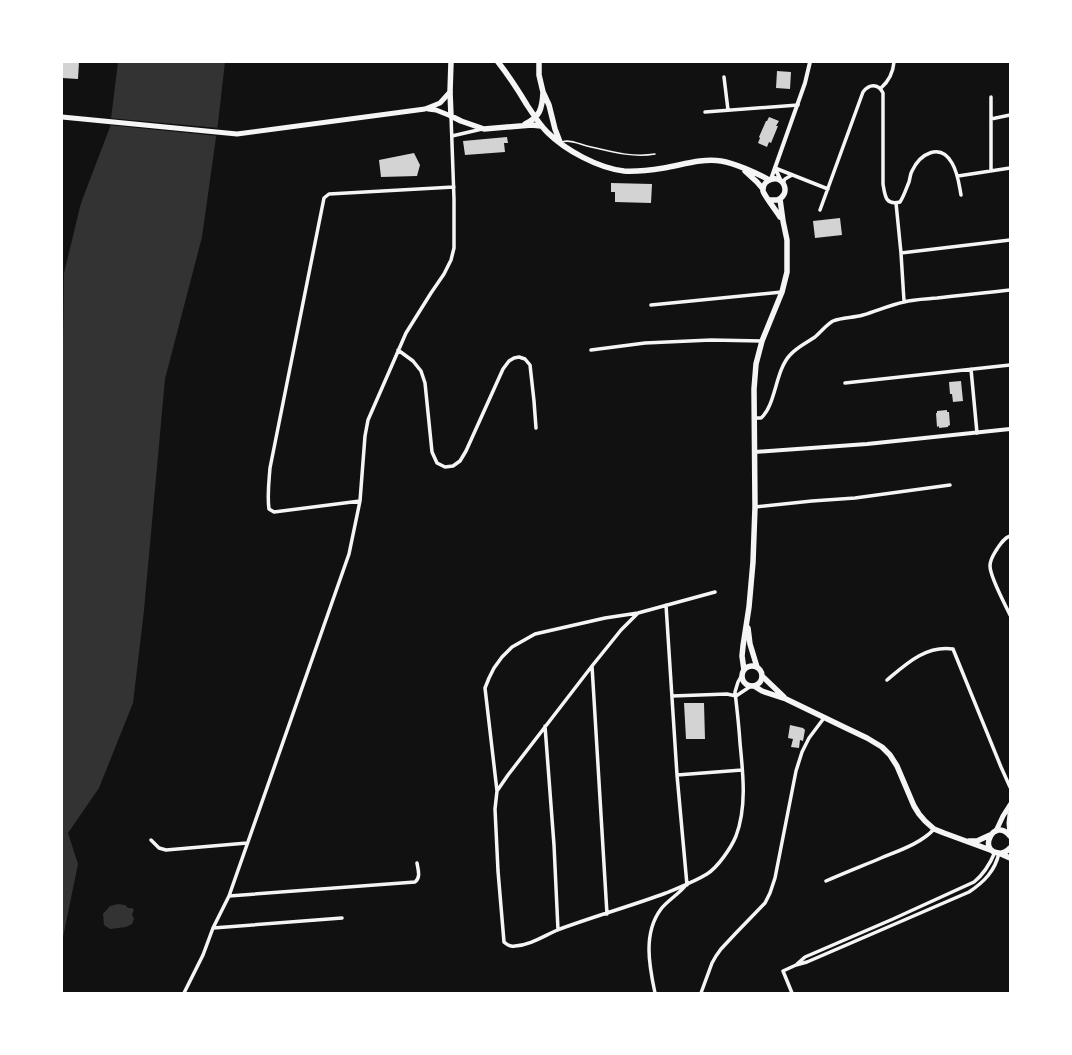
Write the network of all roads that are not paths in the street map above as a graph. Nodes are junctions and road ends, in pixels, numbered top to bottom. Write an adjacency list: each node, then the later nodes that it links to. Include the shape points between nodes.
1 (451, 62): 8 (main road)
2 (498, 62): 18 (main road)
3 (539, 62): 9 (main road)
4 (810, 62): 11 (street)
5 (894, 62): 7 (street, via 887,83)
6 (724, 77): 13 (street)
7 (881, 88): 36 (street, via 872,86 863,92); 40 (street, via 884,184 889,202)
8 (450, 92): 12 (main road, via 443,101); 16 (main road)
9 (543, 92): 18 (main road, via 539,114); 24 (main road)
10 (991, 97): 19 (street)
11 (798, 105): 13 (street); 27 (street)
12 (425, 109): 16 (main road); 17 (main road, via 246,133)
13 (728, 110): 14 (street)
14 (705, 112)
15 (1010, 115): 19 (street)
16 (451, 116): 22 (main road); 23 (street)
17 (62, 117)
18 (535, 118): 20 (main road); 21 (main road)
19 (991, 119): 29 (street)
20 (521, 126): 21 (main road); 22 (main road)
21 (541, 126): 24 (main road)
22 (484, 129): 23 (street)
23 (452, 136): 34 (street)
24 (560, 142): 25 (lane, via 569,141 617,153); 26 (main road, via 590,160 623,170 641,171 713,161 721,161)
25 (655, 154)
26 (740, 168): 32 (main road); 35 (main road)
27 (775, 168): 30 (street); 32 (street); 33 (street)
28 (1010, 168): 29 (street)
29 (991, 171): 31 (street)
30 (792, 175): 33 (street); 36 (street)
31 (958, 176): 37 (street); 40 (street, via 952,161 944,154 936,151 928,153 912,171 903,197)
32 (770, 179): 33 (main road); 35 (main road)
33 (782, 182): 38 (main road, via 785,192)
34 (454, 187): 50 (street, via 454,248 451,260); 61 (street, via 328,194 324,198 270,468 268,505 274,512)
35 (763, 189): 39 (main road)
36 (828, 189): 41 (street)
37 (961, 195)
38 (780, 199): 39 (main road); 42 (main road)
39 (769, 200): 42 (main road)
40 (896, 203): 44 (street)
41 (820, 210)
42 (782, 221): 46 (main road, via 788,257)
43 (1010, 240): 44 (street)
44 (901, 252): 47 (street)
45 (1010, 290): 47 (street)
46 (782, 292): 48 (street); 49 (main road)
47 (904, 302): 55 (street, via 862,316 833,321 788,356 765,414 761,418)
48 (651, 305)
49 (762, 341): 51 (street, via 645,343); 55 (main road, via 754,389)
50 (398, 350): 56 (street, via 421,370 425,382 432,452 437,463 445,467 453,466 460,461 503,369 514,358 525,359 530,365); 61 (street, via 368,420)
51 (592, 350)
52 (1010, 365): 53 (street)
53 (971, 369): 54 (street); 58 (street)
54 (846, 383)
55 (755, 418): 59 (main road)
56 (536, 428)
57 (1010, 429): 58 (street)
58 (977, 433): 59 (street)
59 (755, 452): 62 (main road)
60 (950, 485): 62 (street, via 855,498)
61 (360, 501): 92 (street, via 349,554)
62 (755, 507): 68 (main road)
63 (1010, 536): 67 (street, via 998,547 990,566)
64 (715, 592): 65 (street)
65 (666, 605): 66 (street); 75 (street)
66 (638, 613): 69 (street); 83 (street, via 535,634 512,647 502,657 485,688)
67 (1010, 615)
68 (747, 624): 70 (main road); 71 (main road, via 743,639)
69 (592, 666): 79 (street); 100 (street)
70 (757, 667): 71 (main road, via 750,666); 72 (main road)
71 (743, 673): 74 (main road, via 745,682); 76 (street, via 736,688)
72 (762, 676): 74 (main road, via 759,683); 77 (main road)
73 (887, 680): 82 (street, via 906,664 925,653 952,649)
74 (752, 686): 76 (street); 77 (main road)
75 (672, 696): 76 (street); 81 (street)
76 (736, 696): 80 (street)
77 (786, 699): 78 (main road)
78 (824, 718): 86 (main road, via 867,738 887,751 897,766 916,810); 107 (street, via 809,738 796,771 770,893 765,904 721,949 712,963)
79 (545, 726): 83 (street); 103 (street)
80 (742, 770): 81 (street); 98 (street, via 743,800 736,836 717,865)
81 (677, 775): 98 (street)
82 (1010, 787)
83 (497, 792): 103 (street, via 495,808 504,942 508,946 522,945)
84 (1010, 805): 87 (main road)
85 (1010, 815): 89 (main road)
86 (934, 829): 90 (main road); 97 (street, via 900,850)
87 (996, 831): 88 (main road); 89 (main road, via 1005,831)
88 (990, 835): 90 (main road, via 978,841); 94 (main road, via 990,848)
89 (1010, 836)
90 (961, 839): 94 (main road)
91 (152, 840): 92 (street, via 159,848 166,850)
92 (247, 843): 99 (street)
93 (1010, 848): 94 (main road, via 1006,852)
94 (997, 852): 95 (main road); 104 (street, via 980,878 968,886 805,957); 104 (street, via 995,866 990,874 969,892)
95 (1010, 858)
96 (417, 863): 99 (street, via 419,876 415,882)
97 (826, 881)
98 (686, 885): 100 (street); 105 (street, via 662,907 651,932 649,948)
99 (229, 896): 102 (street)
100 (608, 914): 103 (street)
101 (342, 918): 102 (street)
102 (213, 928): 106 (street)
103 (558, 930)
104 (796, 965): 108 (street, via 783,971)
105 (654, 991)
106 (184, 993)
107 (701, 993)
108 (792, 993)

